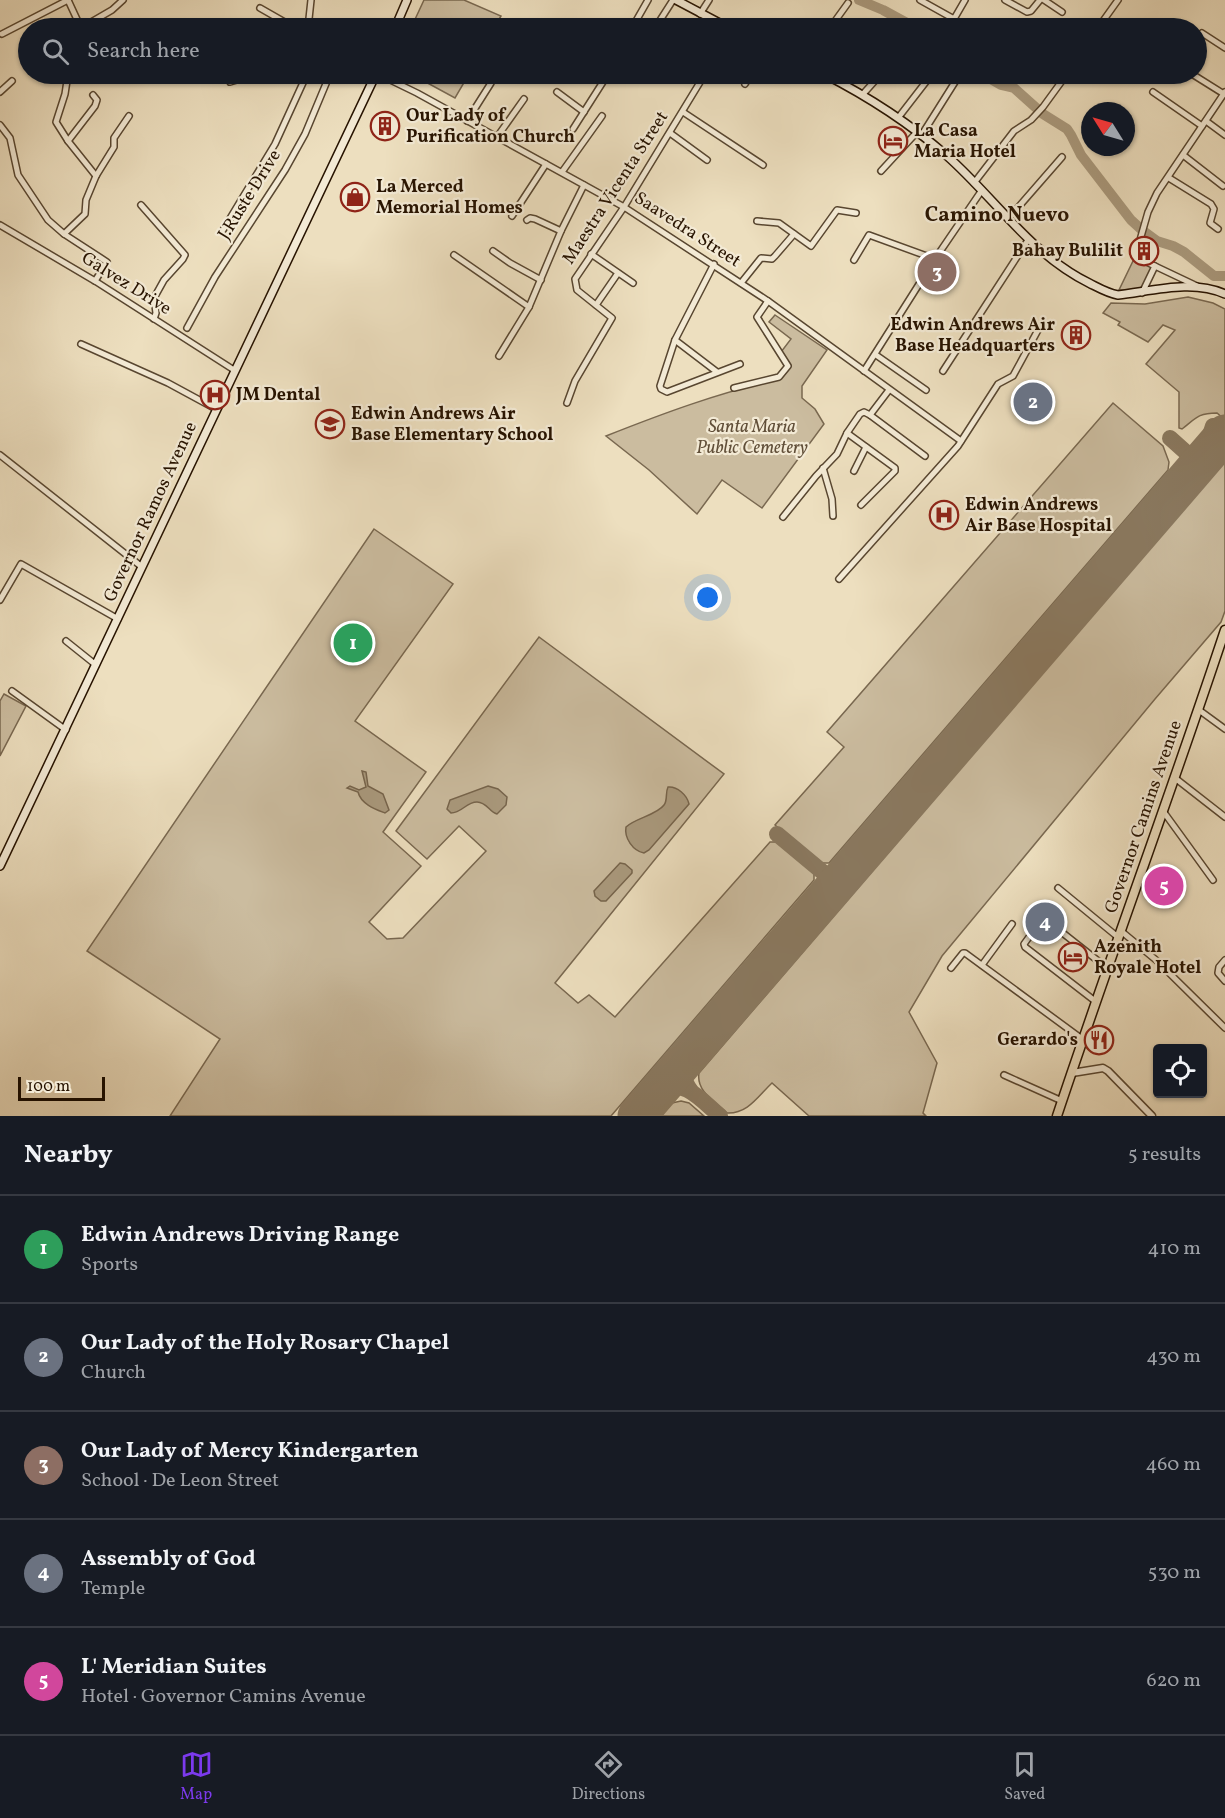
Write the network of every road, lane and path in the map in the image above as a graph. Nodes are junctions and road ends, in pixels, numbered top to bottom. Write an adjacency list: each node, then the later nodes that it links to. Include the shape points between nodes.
1 (68, 0): 19 (street); 20 (street)
2 (123, 0): 21 (street)
3 (311, 0): 23 (street)
4 (407, 0): 24 (main road)
5 (648, 0): 25 (street)
6 (674, 0): 14 (main road); 26 (street)
7 (709, 0): 18 (street)
8 (920, 0): 29 (street)
9 (965, 0): 30 (street)
10 (1005, 0): 13 (street)
11 (1042, 0): 13 (street, via 1028,12); 17 (street)
12 (1118, 0): 31 (street)
13 (1015, 2)
14 (686, 3): 18 (main road)
15 (848, 3): 28 (street)
16 (260, 8): 22 (street)
17 (1062, 12)
18 (700, 14): 27 (main road)
19 (33, 18)
20 (76, 18)
21 (98, 18)
22 (276, 18)
23 (309, 18)
24 (399, 18)
25 (638, 18)
26 (662, 18)
27 (708, 18)
28 (837, 18)
29 (952, 18)
30 (955, 18)
31 (1105, 18)
32 (18, 26): 33 (street)
33 (2, 34)
34 (1207, 36): 35 (street)
35 (1225, 48)
36 (12, 81): 51 (street)
37 (1207, 83): 54 (street)
38 (66, 84): 71 (street, via 56,122)
39 (303, 84): 93 (street, via 274,144)
40 (326, 84): 118 (street, J.Ruste Drive, via 285,170 215,277)
41 (372, 84): 125 (main road, Governor Ramos Avenue)
42 (396, 84): 63 (street, Saavedra Street)
43 (490, 84): 63 (street)
44 (602, 84): 58 (street)
45 (699, 84): 59 (street, Maestra Vicenta Street)
46 (844, 84): 55 (main road)
47 (872, 84): 55 (street)
48 (924, 84): 62 (street)
49 (953, 84): 68 (street)
50 (1060, 84): 81 (street, via 1031,120 1014,131)
51 (0, 92)
52 (557, 92): 58 (street)
53 (1154, 92): 64 (street)
54 (1224, 93): 64 (street)
55 (863, 94): 62 (main road)
56 (93, 95): 71 (street, via 97,100 95,106)
57 (525, 99): 70 (street)
58 (584, 112): 66 (street)
59 (683, 112): 67 (street, Maestra Vicenta Street); 76 (street)
60 (129, 116): 79 (street)
61 (602, 116): 78 (street)
62 (898, 118): 68 (main road)
63 (467, 121): 70 (street, Saavedra Street)
64 (1204, 123): 69 (street); 72 (street)
65 (0, 125): 96 (street, via 10,138 18,175 48,220)
66 (573, 129)
67 (670, 133): 74 (street); 86 (street, Maestra Vicenta Street)
68 (919, 134): 77 (street); 81 (main road)
69 (1225, 135)
70 (497, 137): 75 (street, Saavedra Street)
71 (68, 141): 79 (street)
72 (1183, 155): 80 (street); 83 (street)
73 (1062, 158): 89 (street)
74 (706, 160)
75 (546, 164): 78 (street, Saavedra Street); 88 (street)
76 (763, 165)
77 (880, 171)
78 (562, 172): 82 (street, Saavedra Street)
79 (96, 176): 96 (street, via 85,214)
80 (1169, 178): 94 (street, via 1211,204 1214,209 1210,224); 105 (street, via 1148,212 1136,254)
81 (974, 183): 84 (main road)
82 (584, 185): 86 (street, Saavedra Street); 95 (street)
83 (1223, 186)
84 (982, 190): 89 (main road); 102 (street)
85 (141, 205): 117 (street, via 185,255 154,298)
86 (624, 207): 100 (street, Maestra Vicenta Street); 104 (street, Saavedra Street)
87 (856, 213): 97 (street, via 837,210 812,246)
88 (512, 216)
89 (1008, 219): 98 (main road)
90 (527, 220): 95 (street, via 535,219)
91 (757, 221): 97 (street, via 778,223)
92 (0, 225): 108 (street, Galvez Drive)
93 (223, 230)
94 (1218, 230)
95 (561, 231): 107 (street)
96 (64, 234): 108 (street, via 107,262)
97 (794, 234): 110 (street, via 772,259 761,258)
98 (1028, 240): 112 (main road, via 1075,276 1109,293); 127 (street)
99 (494, 251): 107 (street)
100 (591, 254): 106 (street); 115 (street, Maestra Vicenta Street, via 575,279 575,286)
101 (454, 255): 116 (street)
102 (935, 259): 103 (street, via 869,235); 122 (street)
103 (854, 260)
104 (714, 264): 110 (street, Saavedra Street); 120 (street)
105 (1155, 267): 111 (street); 112 (street)
106 (618, 273): 109 (street); 115 (street)
107 (541, 280): 116 (street)
108 (95, 281): 117 (street, Galvez Drive)
109 (633, 283)
110 (741, 283): 114 (street, Saavedra Street)
111 (1200, 287): 112 (main road); 113 (main road)
112 (1142, 293)
113 (1225, 294)
114 (768, 301): 126 (street, Saavedra Street); 129 (street, via 757,317 788,366 779,377)
115 (596, 305): 132 (street, Maestra Vicenta Street, via 612,320 575,381)
116 (529, 307): 123 (street)
117 (154, 319): 125 (street, Galvez Drive)
118 (187, 328)
119 (1038, 330): 136 (street, via 1012,376 998,384)
120 (675, 340): 128 (street); 128 (street, via 660,386 664,391)
121 (81, 344): 133 (street)
122 (876, 355): 126 (street); 131 (street)
123 (499, 356)
124 (740, 364): 128 (street)
125 (234, 370): 133 (main road, Governor Ramos Avenue)
126 (864, 371): 130 (street, Saavedra Street)
127 (943, 371)
128 (717, 372)
129 (734, 388)
130 (889, 390): 134 (street); 136 (street, Saavedra Street)
131 (926, 390)
132 (567, 403)
133 (216, 409): 145 (main road, Governor Ramos Avenue)
134 (870, 415): 135 (street, via 860,414); 139 (street)
135 (847, 433): 137 (street); 140 (street, via 837,454)
136 (961, 441): 146 (street)
137 (866, 447): 141 (street); 142 (street, via 895,470)
138 (0, 455): 145 (street)
139 (925, 456)
140 (823, 468): 143 (street); 144 (street)
141 (854, 471)
142 (861, 505)
143 (833, 516)
144 (783, 517)
145 (142, 567): 148 (main road, Governor Ramos Avenue)
146 (839, 579)
147 (0, 600): 148 (street, via 21,564)
148 (118, 619): 152 (main road, Governor Ramos Avenue)
149 (1225, 630): 151 (main road, Governor Camins Avenue)
150 (66, 641): 152 (street)
151 (1223, 647): 154 (main road, Governor Camins Avenue)
152 (96, 665): 156 (main road, Governor Ramos Avenue)
153 (12, 691): 156 (street)
154 (1199, 710): 155 (street); 157 (main road, Governor Camins Avenue)
155 (1225, 729)
156 (66, 730): 160 (main road, Governor Ramos Avenue)
157 (1175, 778): 158 (main road, Governor Camins Avenue); 159 (street)
158 (1163, 811): 161 (street); 166 (main road, Governor Camins Avenue)
159 (1225, 817)
160 (0, 866)
161 (1213, 880)
162 (1058, 888): 166 (street)
163 (1035, 911): 164 (street)
164 (1043, 918): 170 (street); 172 (street, via 1025,947)
165 (1012, 924): 168 (street)
166 (1120, 934): 170 (main road, Governor Camins Avenue); 173 (street, via 1156,960)
167 (1225, 960): 171 (street, via 1218,973)
168 (982, 966): 169 (street, via 964,953); 174 (street)
169 (951, 968)
170 (1107, 968): 172 (main road, Governor Camins Avenue)
171 (1225, 981)
172 (1095, 1001): 174 (main road, Governor Camins Avenue)
173 (1225, 1028)
174 (1082, 1039): 175 (main road, Governor Camins Avenue)
175 (1072, 1073): 177 (main road, Governor Camins Avenue); 179 (street, via 1103,1068)
176 (1004, 1075): 177 (street)
177 (1062, 1101): 178 (main road, Governor Camins Avenue)
178 (1057, 1116)
179 (1152, 1116)

